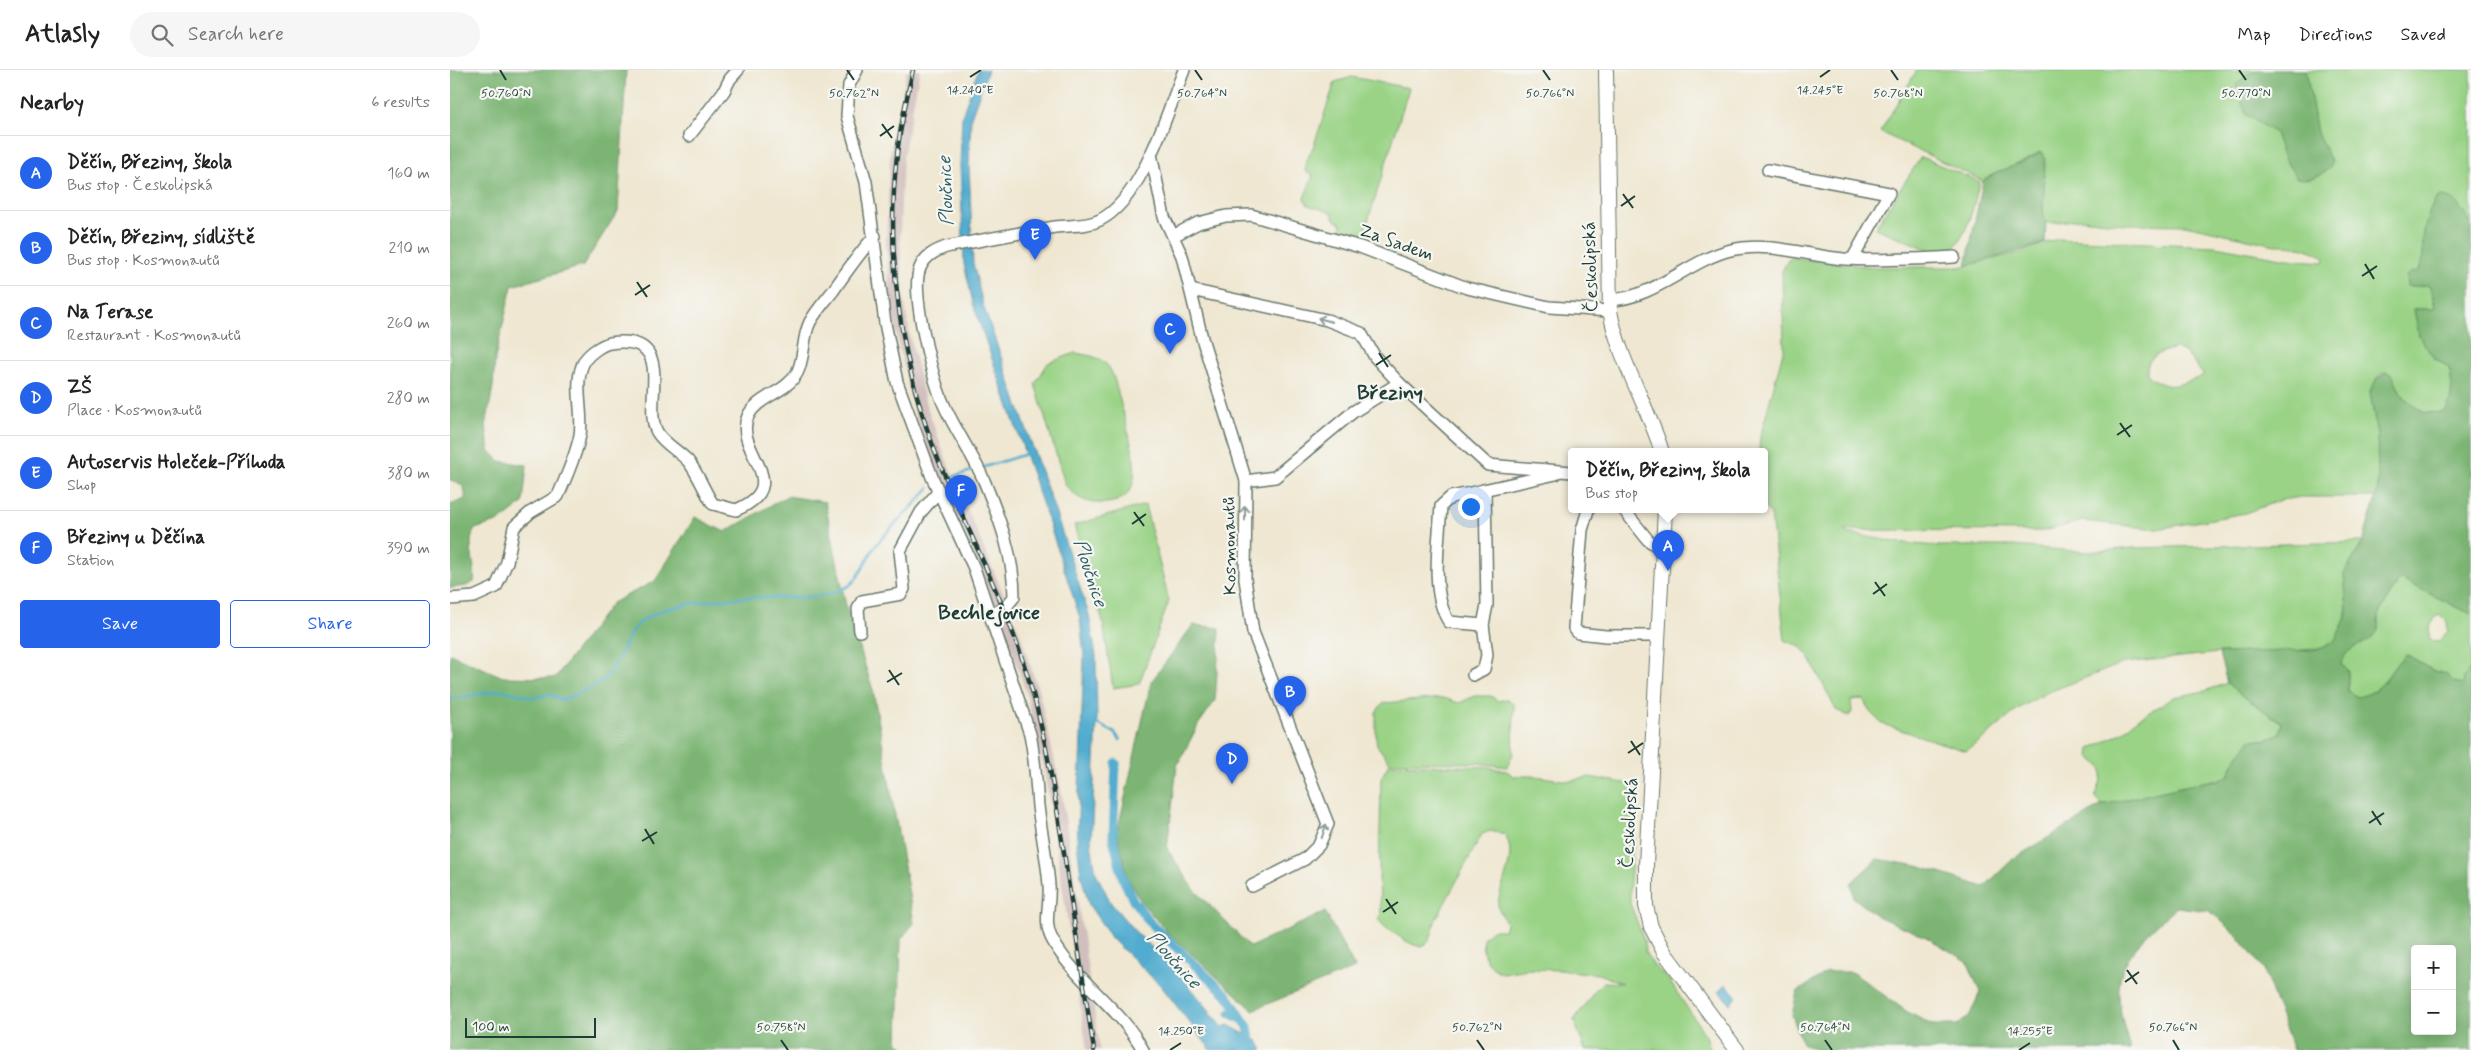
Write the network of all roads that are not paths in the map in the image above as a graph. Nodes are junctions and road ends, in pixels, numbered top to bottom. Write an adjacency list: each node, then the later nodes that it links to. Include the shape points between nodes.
1 (738, 70): 5 (street)
2 (857, 70): 10 (street, via 848,85 847,116 866,182)
3 (1184, 70): 6 (street)
4 (1606, 70): 15 (main road, Českolipská)
5 (689, 136)
6 (1151, 154): 8 (street); 9 (street, Kosmonautů)
7 (1768, 170): 13 (street, via 1889,193)
8 (1137, 182): 9 (street); 28 (street, via 1106,216 1090,224 946,247 925,260 918,278 930,364 936,384 978,468 1006,542 1014,579 1014,597 1004,609)
9 (1158, 186): 11 (street, Kosmonautů, via 1164,217)
10 (875, 236): 22 (street, via 884,323 897,382); 27 (street, via 809,323 793,379 758,404 749,415 746,426 748,440 762,473 758,496 736,510 713,504 689,462 657,432 654,367 646,353 636,344 623,341 606,344 585,360 580,372 580,434 558,496 514,527 507,562 496,587 474,597)
11 (1173, 236): 14 (street, Kosmonautů); 15 (street, Za Sadem, via 1198,223 1226,216 1251,215 1360,247 1467,288 1549,307)
12 (1954, 257): 13 (street, Za Sadem)
13 (1853, 258): 15 (street, Za Sadem, via 1758,248 1731,250)
14 (1191, 290): 16 (street, one-way to 14, via 1375,357 1361,333 1327,320); 20 (street, Kosmonautů, via 1202,338)
15 (1610, 305): 17 (main road, Českolipská, via 1618,342)
16 (1398, 383): 18 (street, via 1488,465); 20 (street, Kosmonautů, via 1353,412 1275,477)
17 (1660, 448)
18 (1568, 472)
19 (1568, 472): 21 (street)
20 (1246, 481): 33 (street, Kosmonautů, one-way to 20, via 1305,859 1319,845 1328,824 1253,632 1245,579)
21 (1484, 490): 29 (street, via 1487,605); 29 (street, via 1451,497 1441,506 1438,583 1442,611 1449,622)
22 (939, 491): 28 (street); 30 (street, via 921,512 900,551 904,589 901,594 862,601 858,609)
23 (1587, 513): 31 (street, via 1582,530 1574,628 1578,633 1606,636)
24 (1626, 513): 26 (street, via 1648,540)
25 (1664, 517): 26 (main road, Českolipská)
26 (1663, 550): 31 (main road, Českolipská)
27 (450, 599)
28 (991, 614): 34 (street, via 1023,710 1035,758 1049,888 1048,928 1053,941 1083,981 1123,1021)
29 (1483, 625): 32 (street, via 1487,655 1484,669)
30 (860, 632)
31 (1659, 636): 35 (main road, Českolipská, via 1646,906 1651,927 1664,952)
32 (1473, 675)
33 (1252, 886)
34 (1143, 1050)
35 (1737, 1050)

